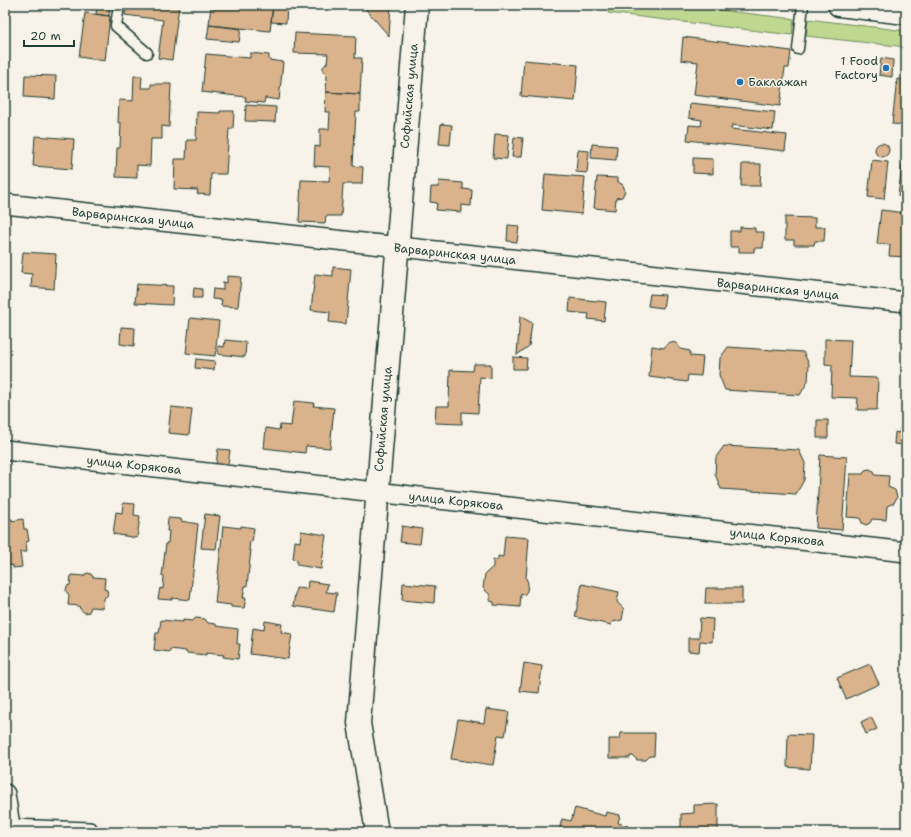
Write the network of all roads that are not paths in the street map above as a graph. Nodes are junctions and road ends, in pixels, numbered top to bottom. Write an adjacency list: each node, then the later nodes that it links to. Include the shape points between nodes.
1 (119, 5): 7 (lane, via 116,26)
2 (417, 5): 9 (street, Софийская улица)
3 (803, 5): 6 (lane)
4 (839, 5): 5 (street)
5 (906, 13)
6 (798, 49)
7 (147, 53)
8 (5, 204): 9 (street, Варваринская улица)
9 (397, 247): 10 (street, Варваринская улица); 12 (street, Софийская улица)
10 (906, 302)
11 (5, 450): 12 (street, улица Корякова)
12 (377, 492): 13 (street, улица Корякова); 17 (street, Софийская улица, via 359,723)
13 (906, 552)
14 (5, 794): 15 (street)
15 (11, 831): 16 (street)
16 (89, 832)
17 (377, 832)

